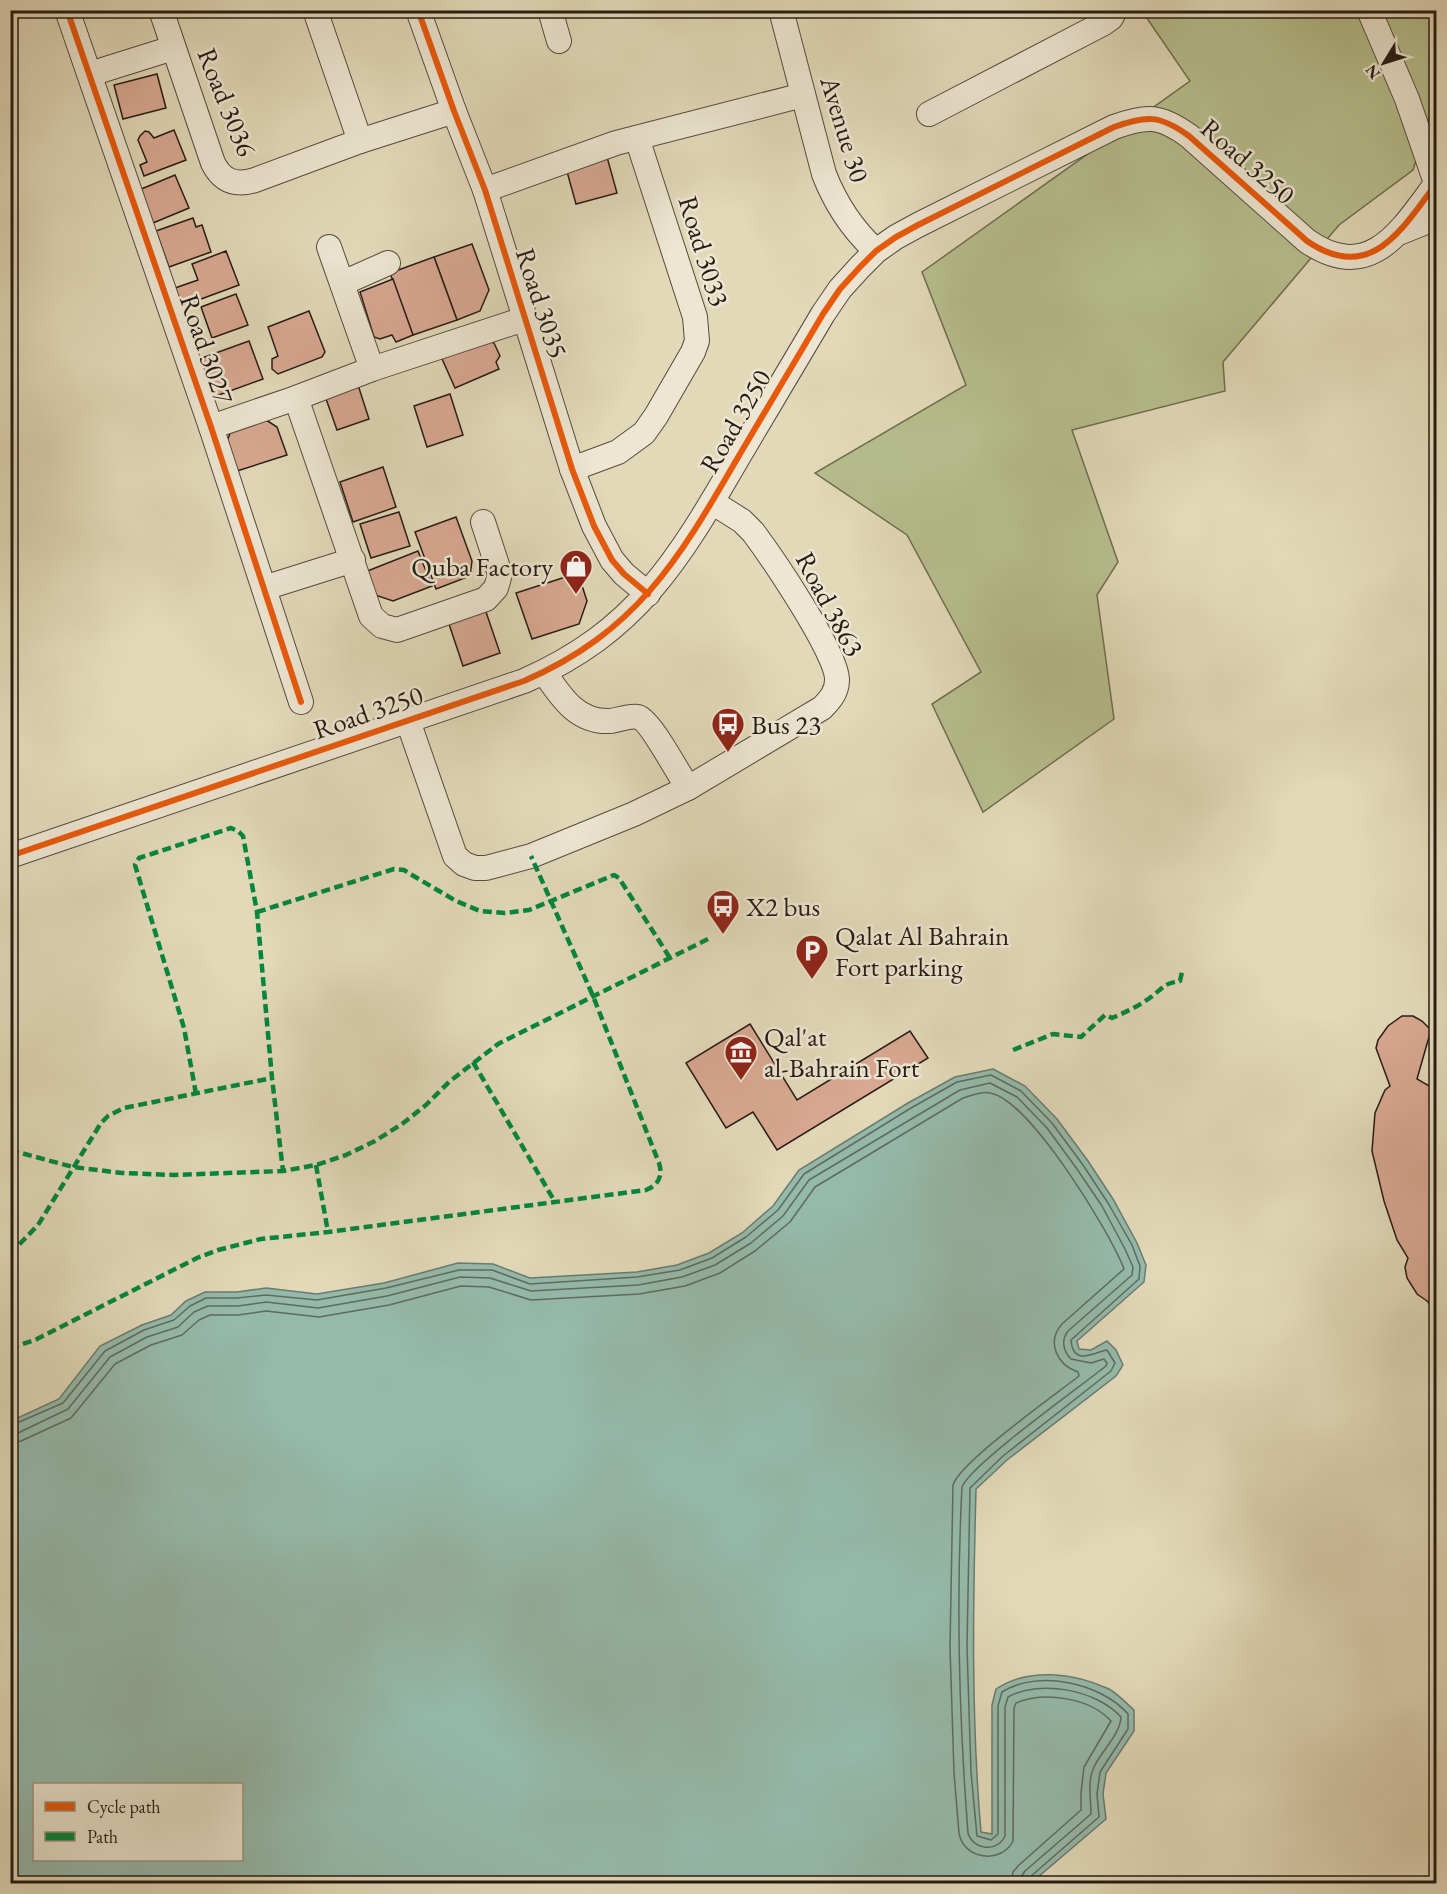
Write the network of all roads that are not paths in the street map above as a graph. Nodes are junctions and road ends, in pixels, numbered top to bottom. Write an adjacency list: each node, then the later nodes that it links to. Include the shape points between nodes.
1 (67, 10): 11 (street, Road 3027)
2 (161, 10): 10 (street, Road 3036)
3 (315, 10): 18 (street)
4 (418, 10): 14 (street, Road 3035)
5 (550, 10): 9 (street)
6 (781, 10): 12 (street, Avenue 30)
7 (1115, 10): 15 (street, via 1104,23)
8 (1368, 10): 13 (street)
9 (559, 41)
10 (173, 48): 11 (street, Road 3036); 18 (street, Road 3036, via 213,163 229,181 242,184)
11 (90, 74): 30 (street, Road 3027)
12 (803, 95): 17 (street); 24 (street, Avenue 30, via 833,196 852,226)
13 (1407, 99): 16 (street); 19 (street)
14 (454, 111): 18 (street, Road 3036); 20 (street, Road 3035)
15 (929, 114)
16 (1437, 134)
17 (637, 138): 20 (street); 31 (street, Road 3033, via 695,317 697,341 644,433 618,452)
18 (360, 141)
19 (1435, 185): 22 (street, Road 3250)
20 (485, 190): 27 (street, Road 3035)
21 (1437, 218): 22 (street, Road 3250)
22 (1401, 232): 24 (street, Road 3250, via 1381,248 1364,255 1344,258 1323,252 1189,136 1169,122 1150,118 1114,127 918,225)
23 (329, 247): 26 (street)
24 (876, 251): 32 (street, Road 3250, via 840,289 823,314)
25 (388, 263): 26 (street)
26 (343, 283): 28 (street)
27 (524, 319): 28 (street, Road 3035); 31 (street, Road 3035)
28 (372, 369): 29 (street, Road 3035)
29 (296, 398): 30 (street, Road 3035); 34 (street)
30 (211, 427): 35 (street, Road 3027)
31 (572, 469): 36 (street, Road 3035, via 604,546 624,574)
32 (712, 502): 36 (street, Road 3250, via 683,550); 40 (street, Road 3863, via 742,521 765,547 812,621 837,679 830,700 822,708)
33 (483, 522): 34 (street, via 500,574 496,588 486,598 397,630 382,626 371,616)
34 (352, 560): 35 (street)
35 (264, 588): 38 (street, Road 3027)
36 (648, 594): 37 (street, Road 3250, via 604,634)
37 (544, 672): 39 (street, Road 3250); 40 (street, via 566,703 583,715 598,722 637,717 648,723)
38 (301, 702)
39 (408, 721): 40 (street, Road 3863, via 451,845 464,864 474,868 531,856); 41 (street, Road 3250)
40 (688, 788)
41 (11, 855)

